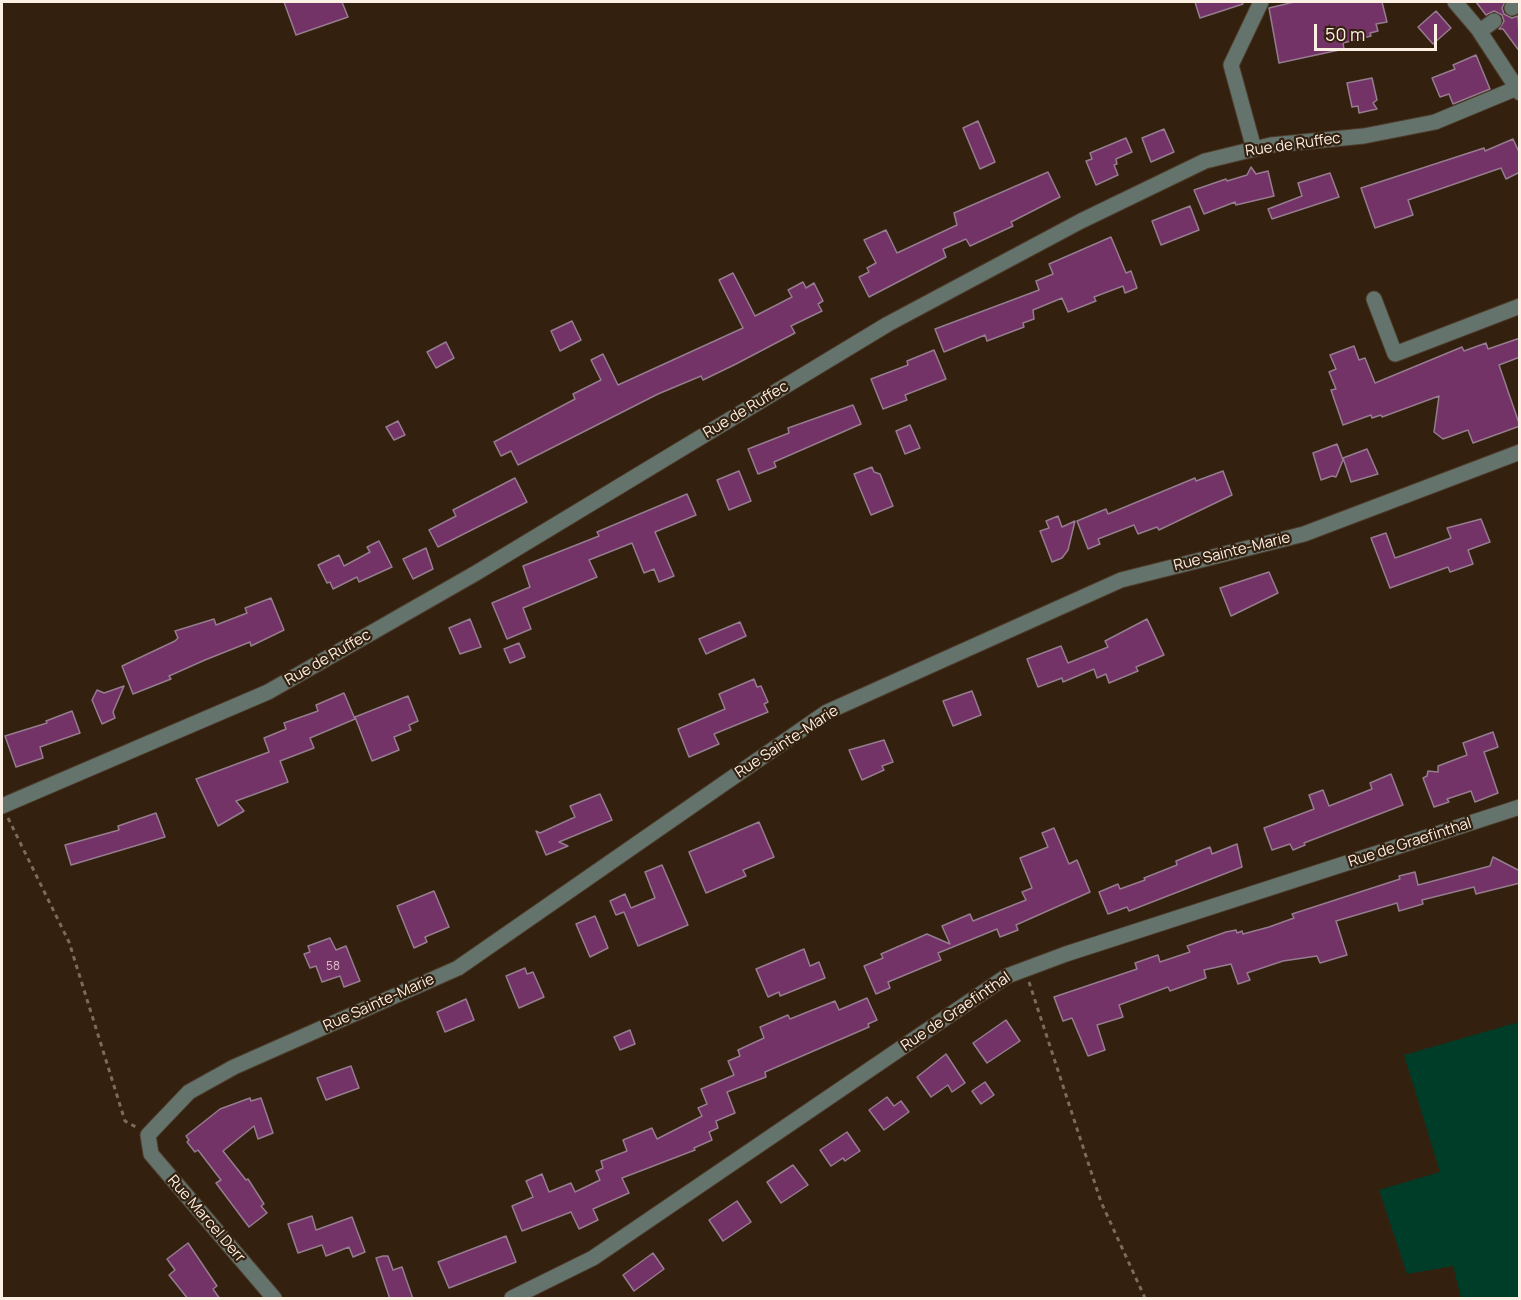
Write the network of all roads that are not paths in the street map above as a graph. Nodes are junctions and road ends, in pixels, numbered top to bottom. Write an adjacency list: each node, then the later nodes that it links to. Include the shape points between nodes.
1 (1260, 2): 6 (street, via 1232,65)
2 (1455, 2): 4 (street)
3 (1494, 21): 4 (street)
4 (1480, 31): 5 (street)
5 (1518, 91): 6 (street, Rue de Ruffec, via 1436,122 1364,136)
6 (1254, 149): 10 (street, Rue de Ruffec, via 1205,161 1081,220 888,324 476,573 268,692)
7 (1374, 299): 8 (street, via 1395,354)
8 (1520, 306)
9 (1520, 452): 12 (street, Rue Sainte-Marie, via 1304,534 1121,580 827,712 458,968 216,1077 189,1092)
10 (2, 806)
11 (1520, 807): 14 (street, Rue de Graefinthal, via 1007,976 593,1258)
12 (148, 1135): 13 (street, Rue Marcel Derr, via 151,1154)
13 (274, 1299)
14 (512, 1299)

